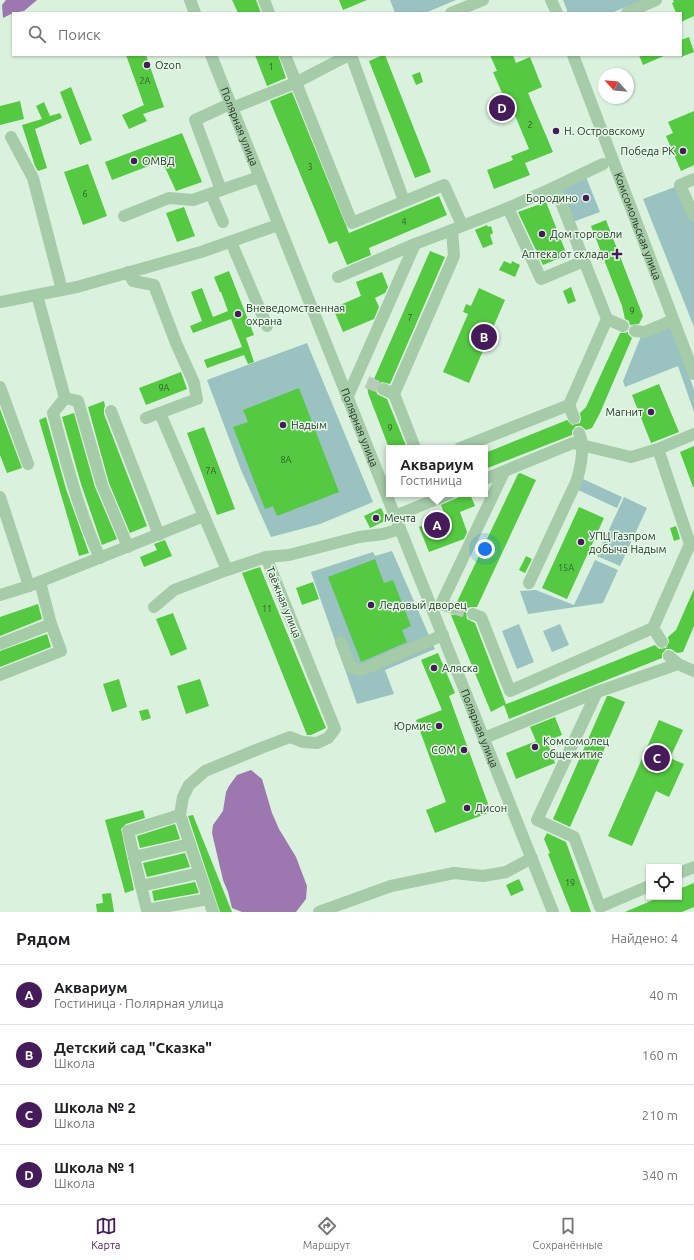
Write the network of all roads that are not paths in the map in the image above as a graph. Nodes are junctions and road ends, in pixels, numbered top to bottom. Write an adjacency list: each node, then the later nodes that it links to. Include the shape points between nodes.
1 (190, 0): 6 (street)
2 (264, 0): 7 (street)
3 (552, 0): 9 (street)
4 (477, 1): 8 (street)
5 (653, 1): 10 (street)
6 (195, 12)
7 (269, 12)
8 (453, 12)
9 (557, 12)
10 (629, 12)
11 (212, 56): 17 (street, Полярная улица)
12 (285, 56): 16 (street)
13 (348, 56): 16 (street)
14 (350, 56): 24 (street)
15 (573, 56): 40 (street, Комсомольская улица)
16 (296, 83): 17 (street); 24 (street, via 352,223)
17 (231, 106): 20 (street, Полярная улица); 23 (street, via 195,120)
18 (11, 137): 36 (street, via 32,178)
19 (603, 164): 22 (street)
20 (259, 177): 23 (street); 29 (street, Полярная улица)
21 (694, 179): 27 (street, via 680,185)
22 (555, 187): 25 (street); 33 (street)
23 (216, 192): 26 (street, via 193,200 170,198); 28 (street)
24 (404, 201): 30 (street, via 444,185)
25 (508, 208): 30 (street); 33 (street, via 541,279)
26 (124, 216)
27 (694, 216)
28 (223, 222)
29 (278, 225): 31 (street); 49 (street, Полярная улица)
30 (457, 228): 32 (street); 47 (street, via 454,256)
31 (231, 242): 34 (street); 41 (street)
32 (415, 244): 35 (street); 49 (street, via 362,380)
33 (584, 261): 39 (street)
34 (128, 272): 36 (street); 52 (street, via 133,281 154,284 194,383 197,399)
35 (338, 277)
36 (62, 290): 37 (street)
37 (37, 295): 38 (street); 48 (street)
38 (0, 302)
39 (607, 319): 42 (street); 50 (street)
40 (673, 320): 43 (street, via 645,332); 44 (street, Комсомольская улица)
41 (267, 326)
42 (623, 326)
43 (635, 331)
44 (694, 374)
45 (0, 387): 61 (street)
46 (383, 389): 47 (street)
47 (394, 394): 57 (street)
48 (65, 398): 72 (street, via 78,401 102,485); 74 (street, via 53,413 90,536)
49 (348, 398): 64 (street, Полярная улица)
50 (569, 405): 54 (street); 58 (street)
51 (111, 411): 71 (street)
52 (160, 412): 53 (street); 68 (street)
53 (146, 418)
54 (574, 418)
55 (579, 433): 59 (street)
56 (694, 434): 60 (street)
57 (414, 445)
58 (468, 445)
59 (582, 445): 60 (street, via 631,457); 62 (street, via 573,443); 76 (street, via 581,467 577,480)
60 (658, 448): 84 (street, via 690,544)
61 (28, 464)
62 (504, 472): 63 (street); 79 (street, via 474,537)
63 (488, 478)
64 (386, 493)
65 (0, 497): 77 (street)
66 (387, 497): 69 (street, Полярная улица)
67 (442, 497): 69 (street)
68 (204, 516): 71 (street); 75 (street)
69 (395, 516): 70 (street, Полярная улица)
70 (400, 528): 73 (street, Таёжная улица, via 289,555); 79 (street, Полярная улица)
71 (159, 535): 72 (street)
72 (128, 547): 74 (street)
73 (266, 557): 75 (street); 95 (street, Таёжная улица, via 335,729 328,738 317,743 290,738 205,771 189,785 183,797)
74 (100, 558): 77 (street)
75 (227, 570): 80 (street, via 174,590)
76 (529, 583)
77 (34, 584): 78 (street); 83 (street)
78 (0, 595)
79 (437, 606): 81 (street); 85 (street, Полярная улица)
80 (154, 607)
81 (453, 608)
82 (473, 614): 84 (street, via 481,617 510,691)
83 (51, 624): 88 (street); 92 (street, via 61,651)
84 (653, 628): 87 (street)
85 (443, 635): 86 (street, via 362,670 351,667); 94 (street, Полярная улица)
86 (341, 642)
87 (662, 642)
88 (0, 644)
89 (669, 656): 90 (street)
90 (678, 664): 91 (street); 93 (street)
91 (694, 671)
92 (0, 675)
93 (597, 692): 94 (street); 96 (street)
94 (484, 738): 97 (street, Полярная улица)
95 (180, 815): 98 (street); 99 (street, via 128,831)
96 (537, 820): 97 (street); 107 (street, via 574,837)
97 (523, 835): 100 (street, Полярная улица)
98 (190, 844): 99 (street); 103 (street)
99 (134, 857): 104 (street)
100 (532, 858): 110 (street, via 506,872 483,876 454,873 391,886); 111 (street, Полярная улица)
101 (694, 867): 102 (street)
102 (682, 872)
103 (199, 873): 104 (street); 106 (street)
104 (141, 886): 108 (street)
105 (646, 887): 107 (street)
106 (208, 899): 108 (street); 109 (street)
107 (600, 910)
108 (148, 911)
109 (213, 912)
110 (319, 912)
111 (553, 912)

